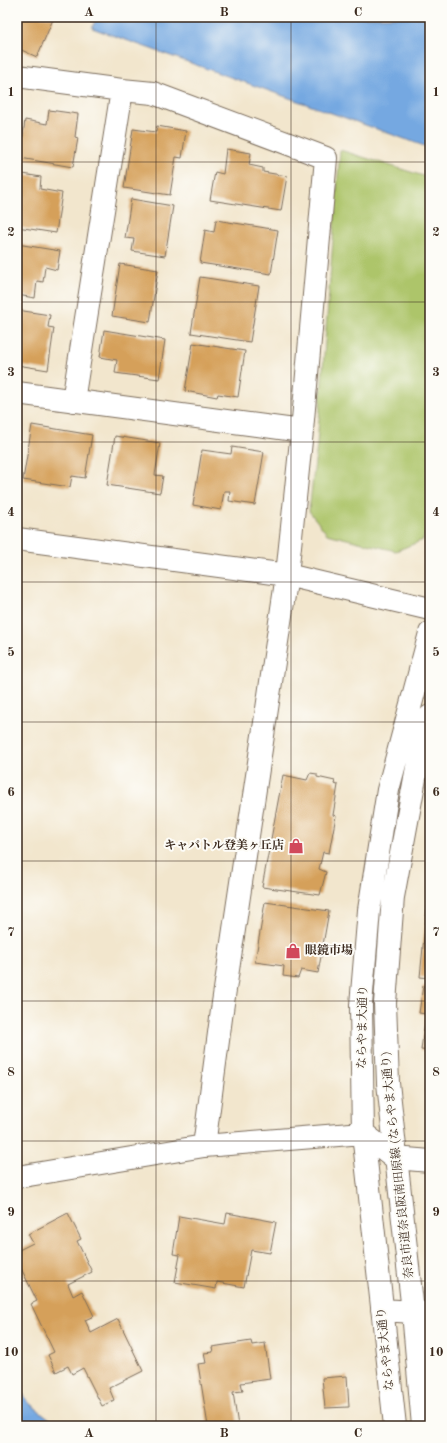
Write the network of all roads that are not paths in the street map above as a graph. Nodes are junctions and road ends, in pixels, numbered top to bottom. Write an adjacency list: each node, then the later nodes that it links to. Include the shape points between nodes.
1 (17, 76): 2 (street)
2 (122, 90): 4 (street); 5 (street, via 153,93 326,158)
3 (17, 393): 4 (street)
4 (74, 401): 5 (street)
5 (302, 431): 7 (street)
6 (17, 539): 7 (street)
7 (288, 575): 8 (street); 12 (street, via 225,987)
8 (430, 609)
9 (430, 633): 11 (street, ならやま大通り, via 388,790 369,910 361,1005)
10 (430, 716): 13 (street, 奈良市道奈良阪南田原線 (ならやま大通り), via 418,762 393,896 385,1004 388,1083)
11 (363, 1133): 12 (street); 13 (street); 16 (street, ならやま大通り)
12 (204, 1146): 15 (street)
13 (396, 1158): 14 (street); 17 (street, 奈良市道奈良阪南田原線 (ならやま大通り))
14 (430, 1161)
15 (17, 1177)
16 (382, 1310): 17 (street); 18 (street, ならやま大通り)
17 (422, 1312): 19 (street, 奈良市道奈良阪南田原線 (ならやま大通り))
18 (395, 1426)
19 (423, 1426)

